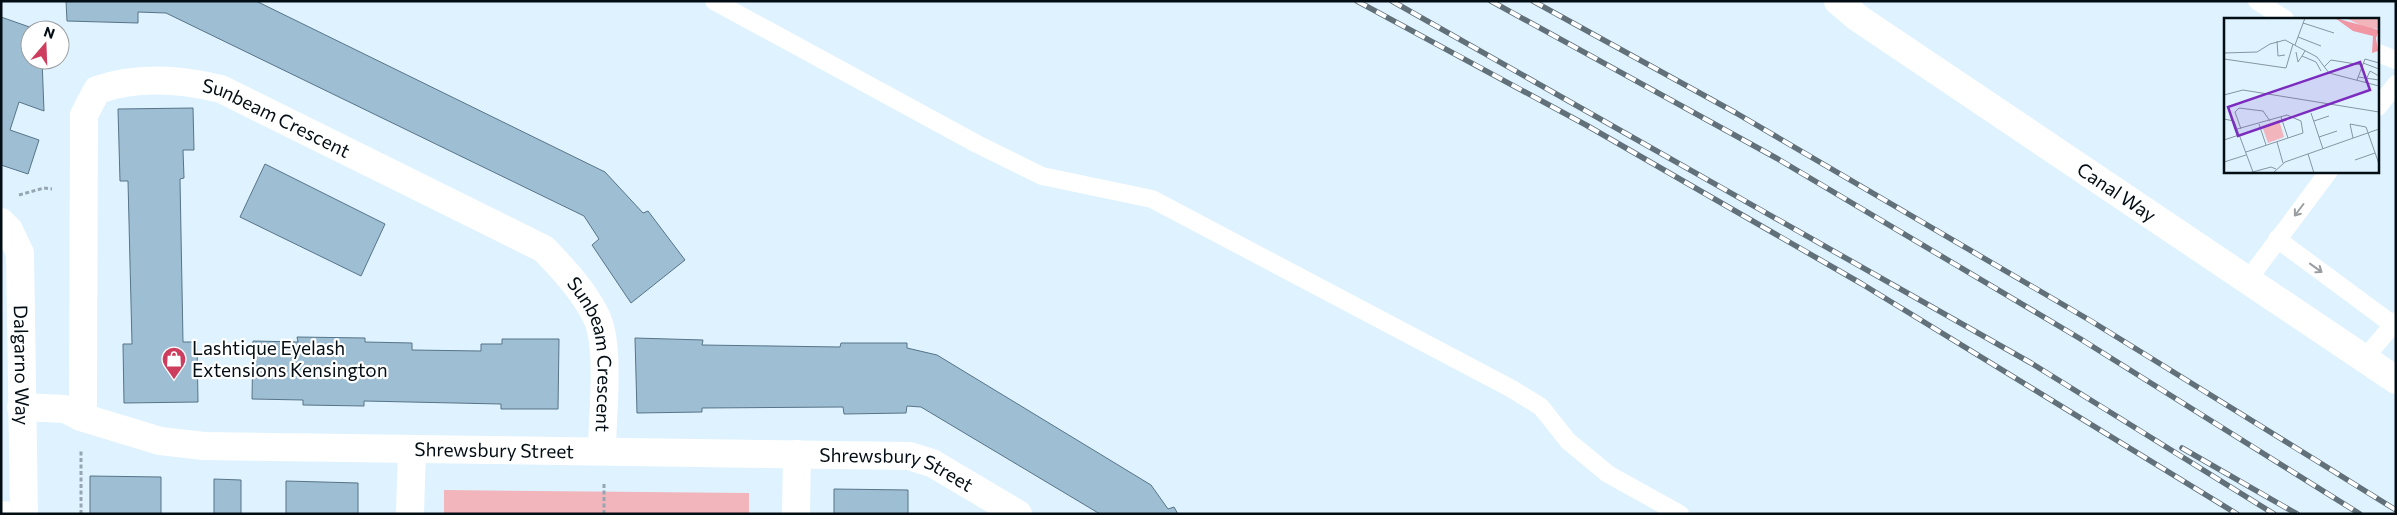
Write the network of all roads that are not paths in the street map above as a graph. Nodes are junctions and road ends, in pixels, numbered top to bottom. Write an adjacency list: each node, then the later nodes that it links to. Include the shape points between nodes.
1 (714, 1): 25 (lane, via 1042,176 1152,199 1494,380 1541,407 1568,441 1608,474)
2 (1838, 1): 12 (street, Canal Way, via 1858,18)
3 (2257, 1): 4 (lane)
4 (2283, 18)
5 (2380, 54): 6 (lane)
6 (2396, 60)
7 (2396, 84): 8 (lane)
8 (2380, 104)
9 (2328, 172): 11 (lane, one-way to 11)
10 (6, 210): 16 (street, Dalgarno Way, via 9,230 20,253)
11 (2277, 239): 12 (lane); 13 (lane, one-way to 13)
12 (2247, 281): 14 (street, Canal Way)
13 (2395, 324): 14 (lane)
14 (2364, 359): 15 (street, Canal Way)
15 (2396, 380)
16 (21, 407): 17 (street, Shrewsbury Street, via 66,409); 21 (street, Dalgarno Way)
17 (81, 429): 18 (street, Shrewsbury Street, via 204,446); 19 (street, Sunbeam Crescent, via 84,115 97,90 115,84 172,80 221,89 544,250 574,280 597,317 604,344)
18 (412, 449): 19 (street, Shrewsbury Street); 22 (street)
19 (602, 450): 20 (street, Shrewsbury Street)
20 (797, 454): 23 (street); 24 (street, Shrewsbury Street, via 908,456 932,463)
21 (16, 512)
22 (410, 514)
23 (796, 514)
24 (1018, 514)
25 (1680, 514)

